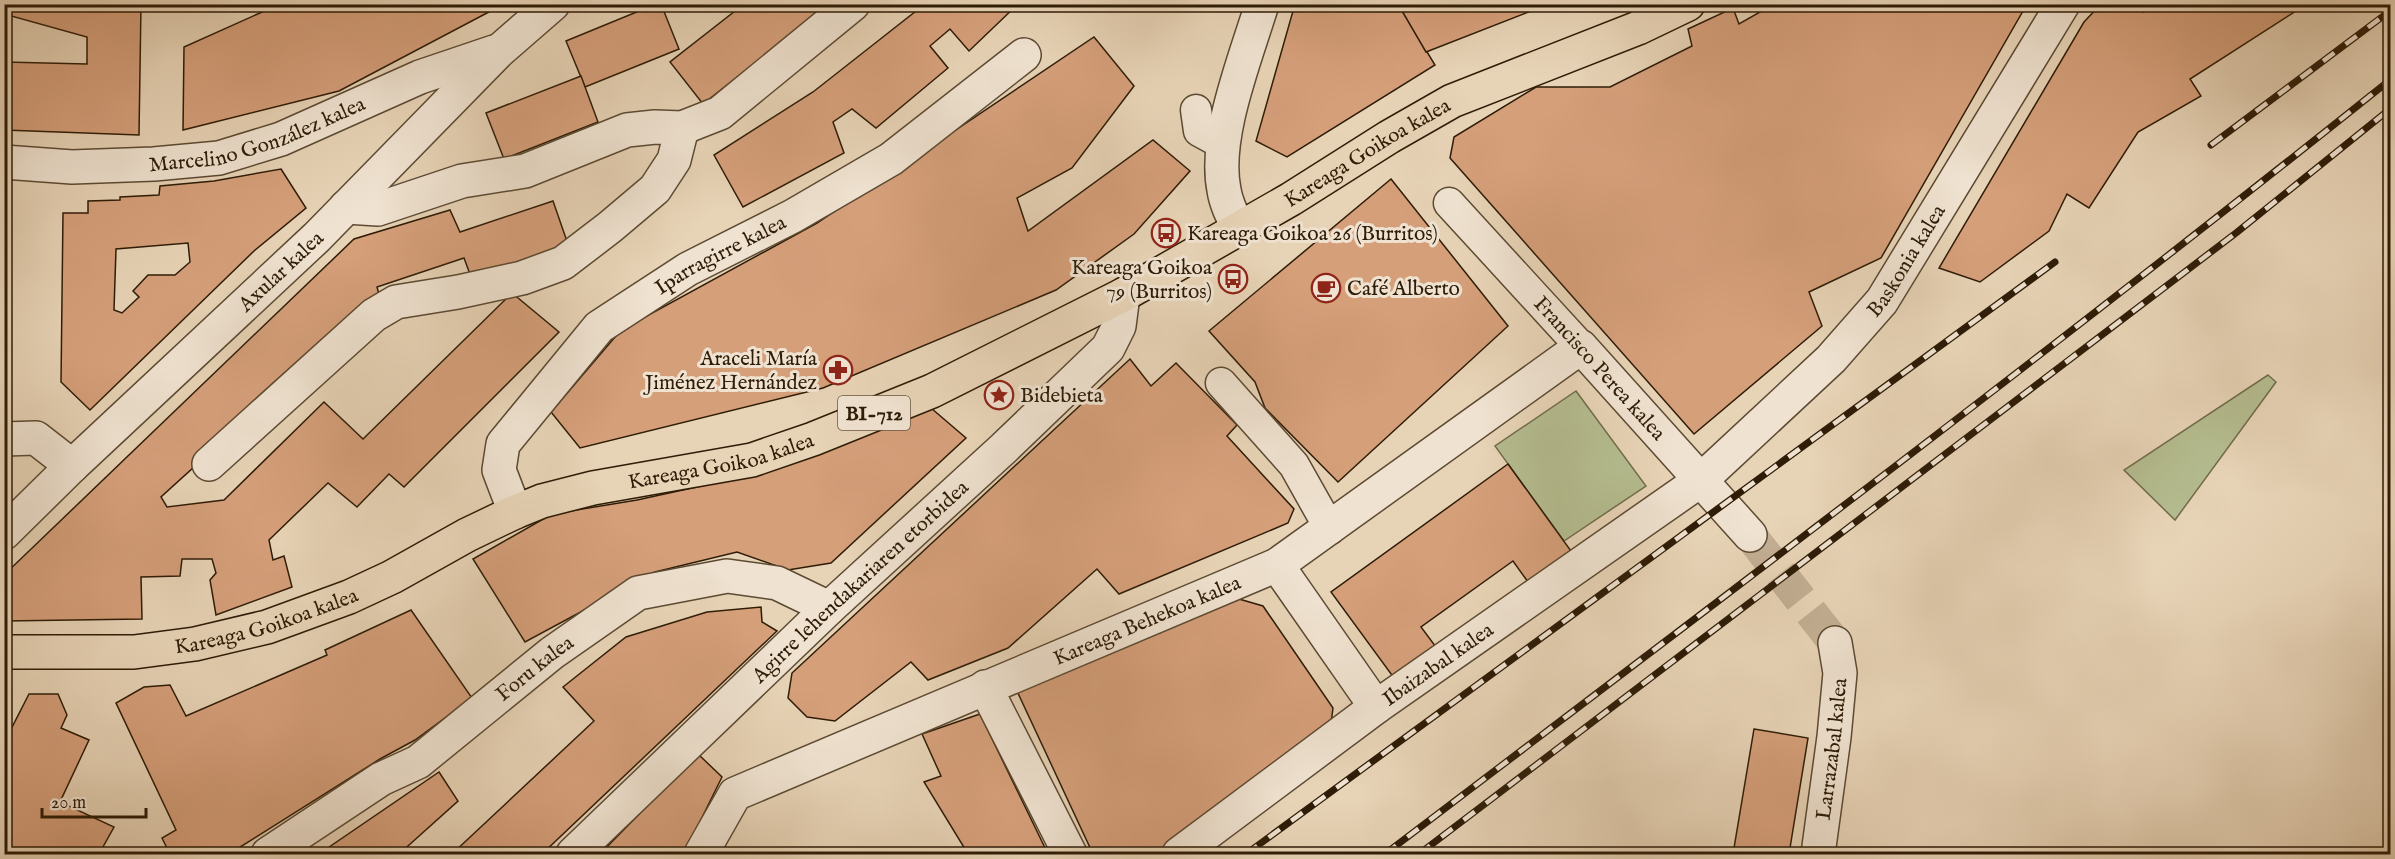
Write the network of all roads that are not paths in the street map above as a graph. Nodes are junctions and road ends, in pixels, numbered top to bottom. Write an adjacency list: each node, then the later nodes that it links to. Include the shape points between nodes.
1 (553, 4): 6 (street, Axular kalea)
2 (853, 4): 9 (street, via 720,113)
3 (1262, 4): 10 (street)
4 (1688, 4): 14 (main road, Kareaga Goikoa kalea / BI-712, via 1638,28 1452,101)
5 (2063, 4): 21 (street, Baskonia kalea, via 1882,301 1831,359)
6 (499, 51): 11 (street, Marcelino González kalea, via 420,77 281,139 219,158 72,167); 13 (street, Axular kalea)
7 (1024, 56): 22 (street, Iparragirre kalea, via 891,159 793,216 688,269 599,327 503,444 499,470)
8 (1196, 110): 10 (street, via 1199,131)
9 (682, 128): 13 (street, via 627,130 525,171 462,181 378,209); 19 (street, via 674,160 655,189 563,263 511,280 396,302 374,315)
10 (1223, 144): 14 (street, via 1223,189)
11 (4, 162)
12 (1449, 203): 16 (street, Francisco Perea kalea)
13 (346, 207): 20 (street, Axular kalea)
14 (1239, 229): 15 (main road, Kareaga Goikoa kalea / BI-712)
15 (1123, 296): 22 (main road, Kareaga Goikoa kalea / BI-712, via 932,391 813,439 752,460 593,488); 27 (street, Agirre lehendakariaren etorbidea, via 1119,326 1108,348)
16 (1581, 347): 21 (street, Francisco Perea kalea); 23 (street, Kareaga Behekoa kalea)
17 (1221, 382): 23 (street, via 1294,465)
18 (4, 439): 20 (street, via 36,438)
19 (209, 464)
20 (72, 466): 24 (street, Axular kalea)
21 (1701, 480): 25 (street, Francisco Perea kalea); 31 (street, Ibaizabal kalea)
22 (514, 512): 29 (main road, Kareaga Goikoa kalea / BI-712, via 392,577 267,627 195,644 134,652)
23 (1330, 529): 26 (street, Kareaga Behekoa kalea)
24 (4, 533)
25 (1750, 535)
26 (1277, 565): 30 (street, Kareaga Behekoa kalea); 31 (street)
27 (829, 608): 32 (street, Foru kalea, via 777,583 727,576 638,593 552,653 418,762 381,779); 33 (street, Agirre lehendakariaren etorbidea)
28 (1835, 643): 37 (street, Larrazabal kalea, via 1840,673)
29 (4, 652)
30 (985, 687): 34 (street, Kareaga Behekoa kalea, via 735,794); 35 (street)
31 (1376, 707): 36 (street, Ibaizabal kalea)
32 (268, 855)
33 (573, 855)
34 (701, 855)
35 (1070, 855)
36 (1179, 855)
37 (1818, 855)

